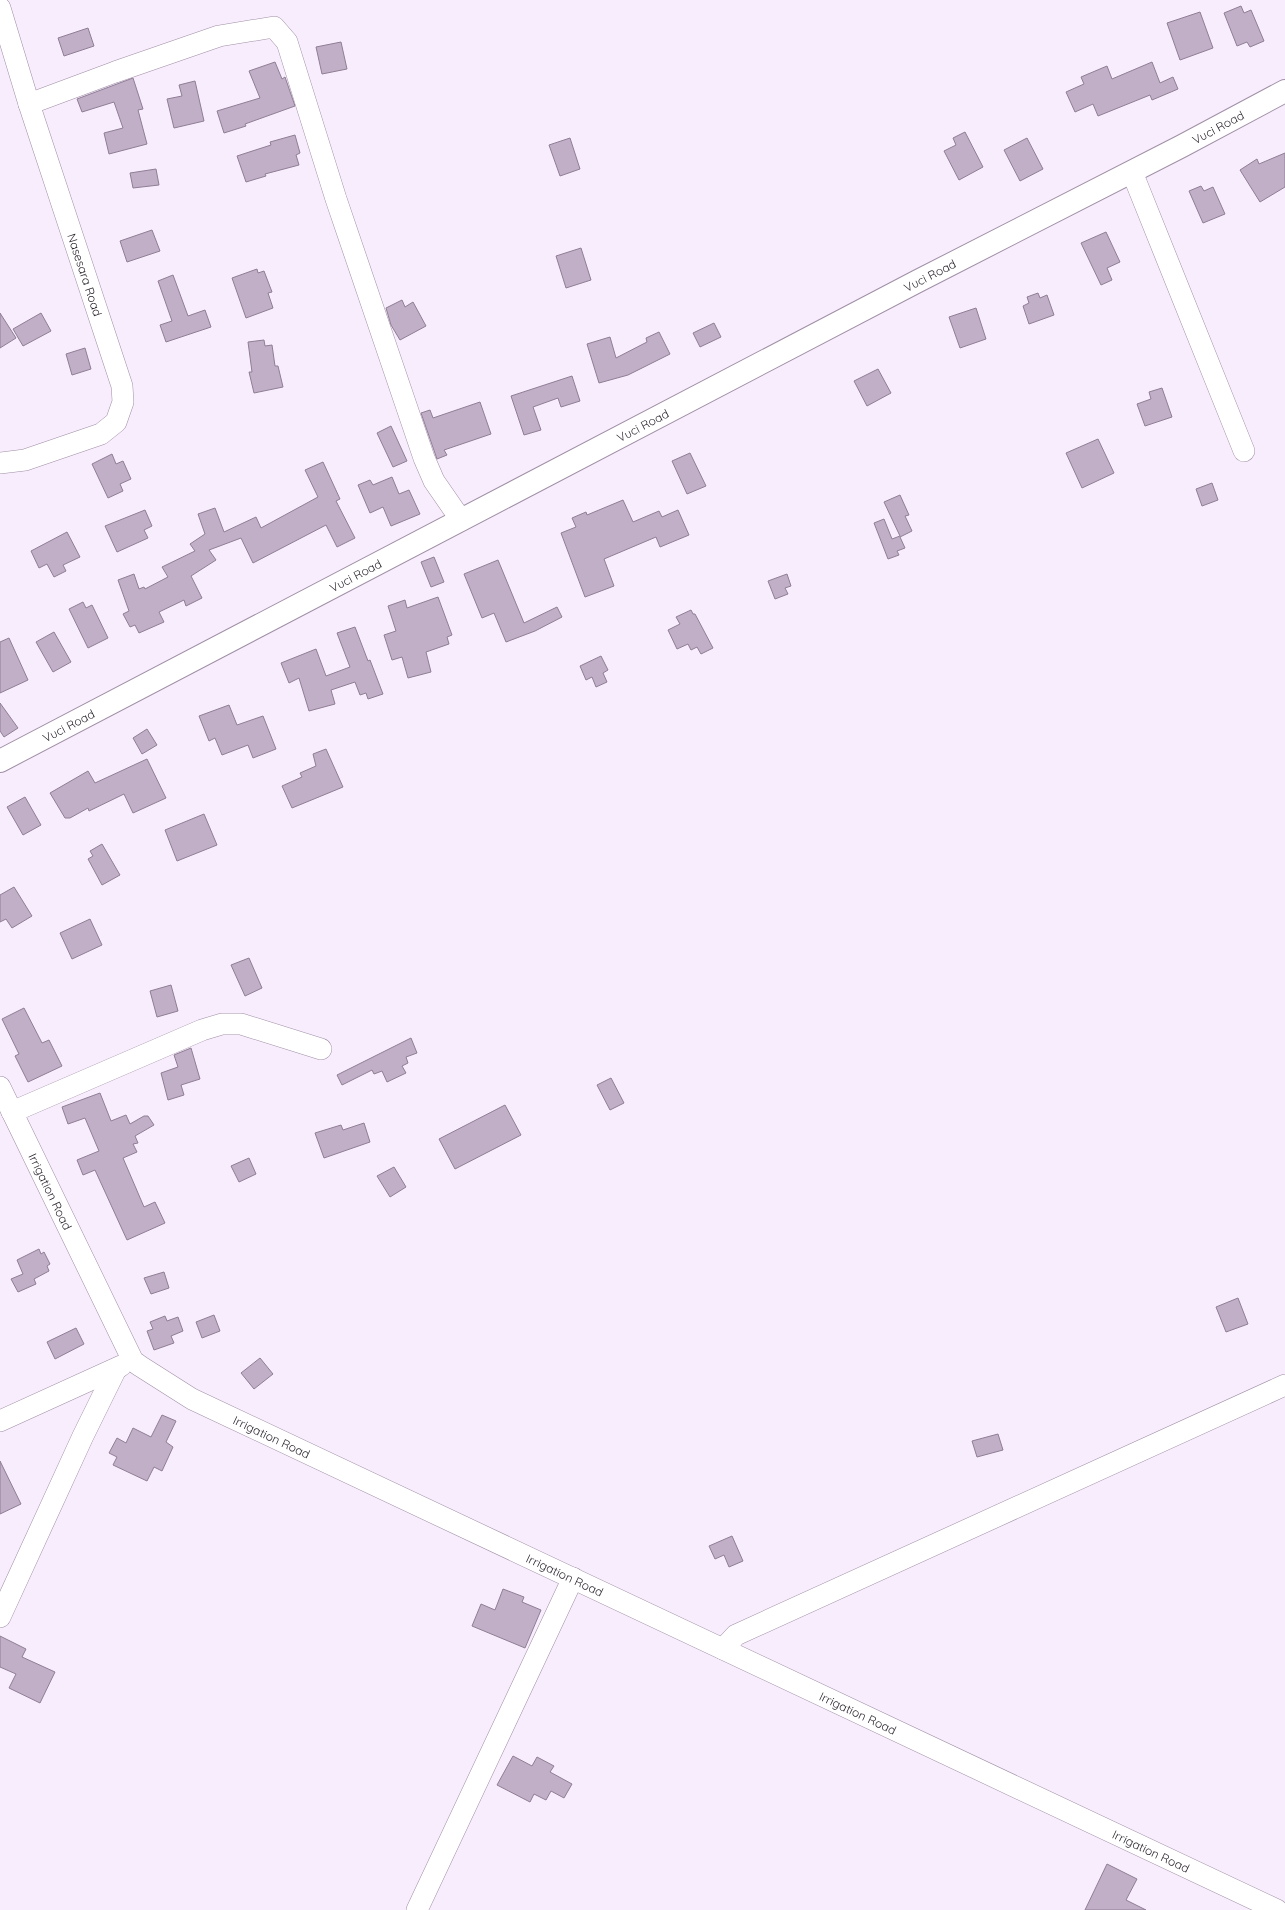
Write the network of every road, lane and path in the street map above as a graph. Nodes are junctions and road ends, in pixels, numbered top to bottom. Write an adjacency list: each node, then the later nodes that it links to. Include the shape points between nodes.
1 (0, 8): 3 (street, Nasesara Road)
2 (1285, 91): 4 (main road, Vuci Road)
3 (29, 104): 6 (street, Nasesara Road, via 122,386 123,402 116,422 101,434 25,460); 7 (street, via 219,36 274,27 287,42 336,199 424,458 434,481)
4 (1132, 172): 5 (street); 7 (main road, Vuci Road)
5 (1244, 452)
6 (0, 463)
7 (461, 520): 8 (main road, Vuci Road)
8 (0, 761)
9 (321, 1049): 10 (street, via 241,1024 222,1024)
10 (4, 1100): 11 (street, Irrigation Road)
11 (124, 1365): 13 (street); 14 (street, Irrigation Road); 15 (street, via 83,1436)
12 (1285, 1385): 16 (street, via 736,1635)
13 (0, 1421)
14 (573, 1578): 16 (street, Irrigation Road); 17 (street)
15 (0, 1616)
16 (723, 1649): 18 (street, Irrigation Road)
17 (417, 1910)
18 (1278, 1910)

